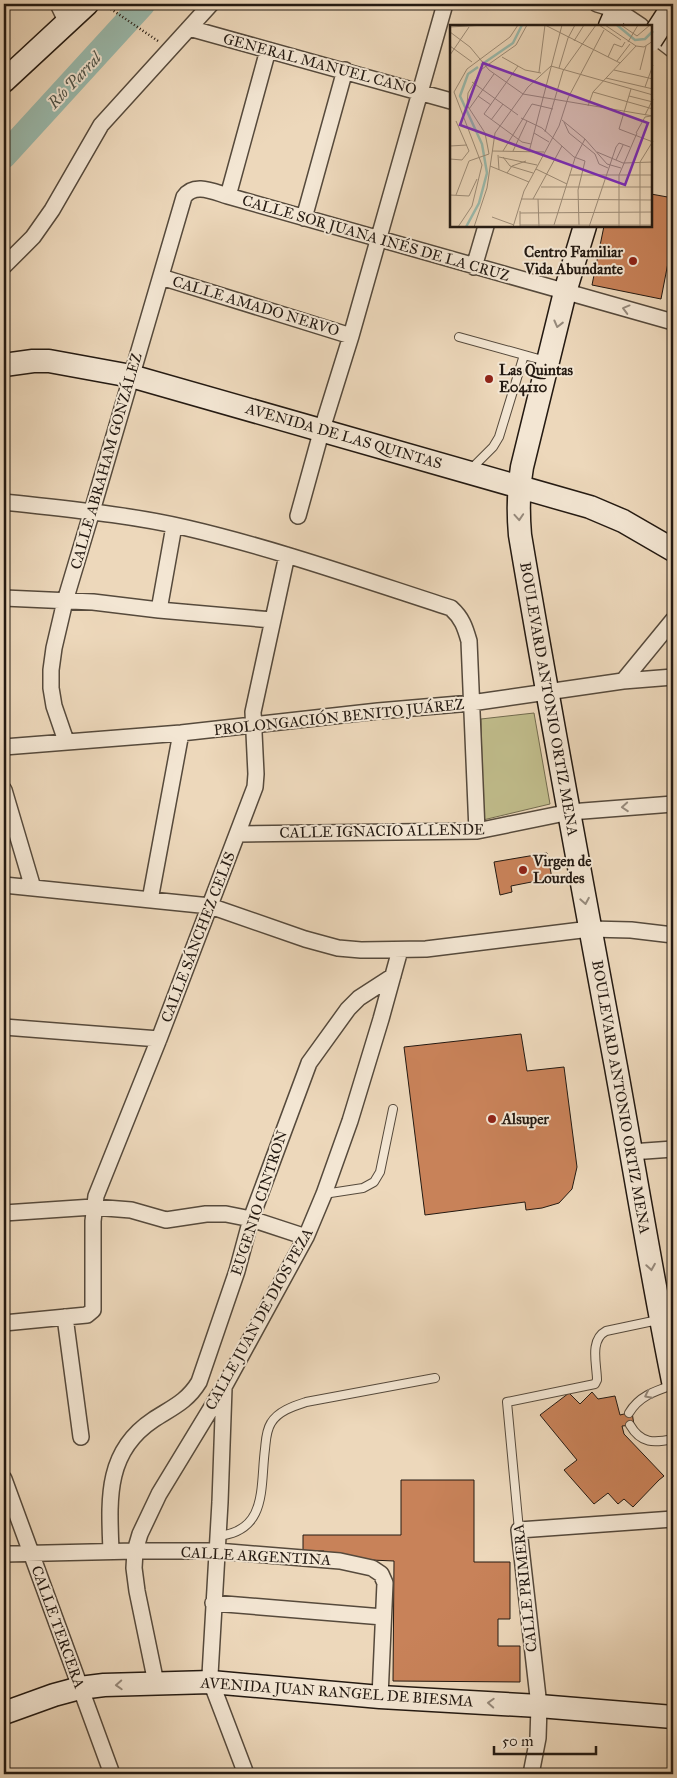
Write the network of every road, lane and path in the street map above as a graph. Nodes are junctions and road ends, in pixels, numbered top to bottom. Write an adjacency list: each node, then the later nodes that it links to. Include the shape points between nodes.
1 (87, 4): 7 (main road)
2 (104, 4): 12 (path)
3 (211, 4): 9 (street)
4 (445, 4): 17 (street)
5 (673, 6): 11 (main road, bridge)
6 (611, 11): 8 (street)
7 (63, 13): 16 (main road)
8 (639, 25)
9 (189, 28): 12 (street); 13 (street, GENERAL MANUEL CANO)
10 (652, 34): 14 (street)
11 (652, 38)
12 (169, 49): 25 (street, via 101,124 52,210 33,237)
13 (268, 50): 15 (street, GENERAL MANUEL CANO); 20 (street)
14 (673, 50)
15 (345, 70): 17 (street, GENERAL MANUEL CANO); 21 (street)
16 (4, 81)
17 (419, 92): 18 (street, GENERAL MANUEL CANO); 24 (street)
18 (450, 101)
19 (194, 188): 20 (street, CALLE SOR JUANA INÉS DE LA CRUZ); 27 (street, CALLE ABRAHAM GONZÁLEZ, via 184,197)
20 (228, 196): 21 (street, CALLE SOR JUANA INÉS DE LA CRUZ)
21 (304, 218): 24 (street, CALLE SOR JUANA INÉS DE LA CRUZ)
22 (485, 228): 26 (street)
23 (584, 228): 28 (main road, BOULEVARD ANTONIO ORTIZ MENA)
24 (379, 237): 26 (street, CALLE SOR JUANA INÉS DE LA CRUZ); 30 (street)
25 (4, 266)
26 (474, 267): 28 (street, CALLE SOR JUANA INÉS DE LA CRUZ)
27 (161, 277): 30 (street, CALLE AMADO NERVO); 35 (street, CALLE ABRAHAM GONZÁLEZ)
28 (566, 292): 29 (street, CALLE SOR JUANA INÉS DE LA CRUZ, one-way to 28); 33 (main road, BOULEVARD ANTONIO ORTIZ MENA, one-way to 33)
29 (673, 322)
30 (351, 336): 36 (street)
31 (459, 337): 32 (lane)
32 (524, 355): 33 (lane); 37 (lane, via 499,437)
33 (548, 362): 38 (main road, BOULEVARD ANTONIO ORTIZ MENA)
34 (4, 364): 35 (main road, AVENIDA DE LAS QUINTAS, via 49,361)
35 (131, 376): 36 (main road, AVENIDA DE LAS QUINTAS); 40 (street, CALLE ABRAHAM GONZÁLEZ)
36 (322, 429): 37 (main road, AVENIDA DE LAS QUINTAS); 41 (street)
37 (467, 472): 38 (main road, AVENIDA DE LAS QUINTAS)
38 (519, 488): 43 (main road, AVENIDA DE LAS QUINTAS, via 606,513); 52 (main road, BOULEVARD ANTONIO ORTIZ MENA, one-way to 52, via 520,536)
39 (4, 502): 40 (street)
40 (92, 512): 42 (street); 46 (street, CALLE ABRAHAM GONZÁLEZ)
41 (298, 516)
42 (174, 526): 44 (street); 47 (street)
43 (673, 550)
44 (287, 555): 48 (street, CALLE SÁNCHEZ CELIS); 53 (street, via 451,608 465,626)
45 (4, 598): 46 (street)
46 (64, 601): 47 (street); 56 (street, CALLE ABRAHAM GONZÁLEZ, via 50,670 54,706)
47 (159, 610): 48 (street)
48 (272, 620): 54 (street, CALLE SÁNCHEZ CELIS, via 255,696)
49 (673, 620): 51 (street)
50 (673, 676): 51 (street, PROLONGACIÓN BENITO JUÁREZ)
51 (623, 681): 52 (street, PROLONGACIÓN BENITO JUÁREZ)
52 (547, 693): 53 (street, PROLONGACIÓN BENITO JUÁREZ); 60 (main road, BOULEVARD ANTONIO ORTIZ MENA)
53 (471, 703): 54 (street, PROLONGACIÓN BENITO JUÁREZ); 61 (street)
54 (253, 726): 55 (street, PROLONGACIÓN BENITO JUÁREZ); 62 (street, CALLE SÁNCHEZ CELIS, via 255,787)
55 (181, 733): 56 (street, PROLONGACIÓN BENITO JUÁREZ); 65 (street)
56 (66, 741): 57 (street, PROLONGACIÓN BENITO JUÁREZ)
57 (4, 747)
58 (4, 790): 64 (street)
59 (673, 804): 60 (street, CALLE IGNACIO ALLENDE, one-way to 60)
60 (570, 812): 61 (street, CALLE IGNACIO ALLENDE); 67 (main road, BOULEVARD ANTONIO ORTIZ MENA, one-way to 67)
61 (477, 831): 62 (street, CALLE IGNACIO ALLENDE)
62 (238, 834): 66 (street, CALLE SÁNCHEZ CELIS)
63 (4, 884): 64 (street)
64 (33, 888): 65 (street)
65 (150, 900): 66 (street)
66 (210, 906): 69 (street, via 323,944 361,950); 72 (street, CALLE SÁNCHEZ CELIS)
67 (590, 929): 68 (street); 69 (street); 75 (main road, BOULEVARD ANTONIO ORTIZ MENA)
68 (673, 935)
69 (400, 950): 70 (street, CALLE JUAN DE DIOS PEZA)
70 (393, 976): 76 (street, CALLE JUAN DE DIOS PEZA); 79 (street, EUGENIO CINTRON, via 348,1009 309,1063)
71 (4, 1026): 72 (street)
72 (159, 1039): 77 (street, CALLE SÁNCHEZ CELIS)
73 (393, 1109): 76 (lane, via 380,1172 374,1182 363,1188)
74 (673, 1149): 75 (street)
75 (631, 1152): 83 (main road, BOULEVARD ANTONIO ORTIZ MENA, one-way to 83)
76 (324, 1194): 80 (street, CALLE JUAN DE DIOS PEZA)
77 (93, 1207): 78 (street); 79 (street, via 131,1210 166,1220 217,1213); 81 (street, CALLE SÁNCHEZ CELIS, via 94,1307 91,1313)
78 (4, 1213)
79 (251, 1219): 80 (street); 87 (street, EUGENIO CINTRON, via 199,1382)
80 (306, 1237): 86 (street, CALLE JUAN DE DIOS PEZA)
81 (66, 1317): 82 (street); 91 (street)
82 (4, 1323)
83 (666, 1330): 85 (main road, BOULEVARD ANTONIO ORTIZ MENA); 95 (lane, CALLE PRIMERA, via 606,1331 595,1342 595,1384 507,1402)
84 (435, 1378): 96 (lane, via 306,1402 278,1415 266,1434 256,1513 246,1527)
85 (673, 1383): 88 (lane, one-way to 88, via 642,1397)
86 (224, 1387): 89 (street, CALLE JUAN DE DIOS PEZA); 96 (street)
87 (183, 1402): 89 (street); 97 (street, EUGENIO CINTRON, via 132,1437 119,1458 110,1497)
88 (629, 1413)
89 (206, 1416): 98 (street, CALLE JUAN DE DIOS PEZA, via 158,1494)
90 (630, 1425): 92 (lane, via 640,1438 652,1442)
91 (81, 1437)
92 (673, 1439)
93 (4, 1479): 99 (street, CALLE TERCERA)
94 (673, 1519): 95 (street)
95 (519, 1530): 108 (street, CALLE PRIMERA)
96 (218, 1543): 98 (street, CALLE ARGENTINA); 101 (street); 102 (street, CALLE ARGENTINA, via 372,1568 384,1580)
97 (111, 1551): 98 (street, CALLE ARGENTINA); 99 (street, CALLE ARGENTINA)
98 (135, 1551): 104 (street, CALLE JUAN DE DIOS PEZA, via 137,1591)
99 (31, 1552): 100 (street, CALLE ARGENTINA); 105 (street, CALLE TERCERA)
100 (4, 1554)
101 (213, 1602): 102 (street); 103 (street)
102 (383, 1617): 106 (street, CALLE ARGENTINA)
103 (211, 1682): 104 (main road, AVENIDA JUAN RANGEL DE BIESMA); 106 (main road, AVENIDA JUAN RANGEL DE BIESMA); 113 (street)
104 (156, 1683): 105 (main road, AVENIDA JUAN RANGEL DE BIESMA, one-way to 105)
105 (80, 1688): 109 (main road, AVENIDA JUAN RANGEL DE BIESMA); 112 (street, CALLE TERCERA)
106 (380, 1697): 108 (main road, AVENIDA JUAN RANGEL DE BIESMA, one-way to 106)
107 (673, 1703): 108 (main road, via 565,1696)
108 (539, 1706): 110 (main road, AVENIDA JUAN RANGEL DE BIESMA); 111 (main road, via 557,1719); 114 (street, CALLE PRIMERA, via 538,1738)
109 (4, 1713)
110 (673, 1717)
111 (673, 1728)
112 (112, 1774)
113 (246, 1774)
114 (531, 1774)

